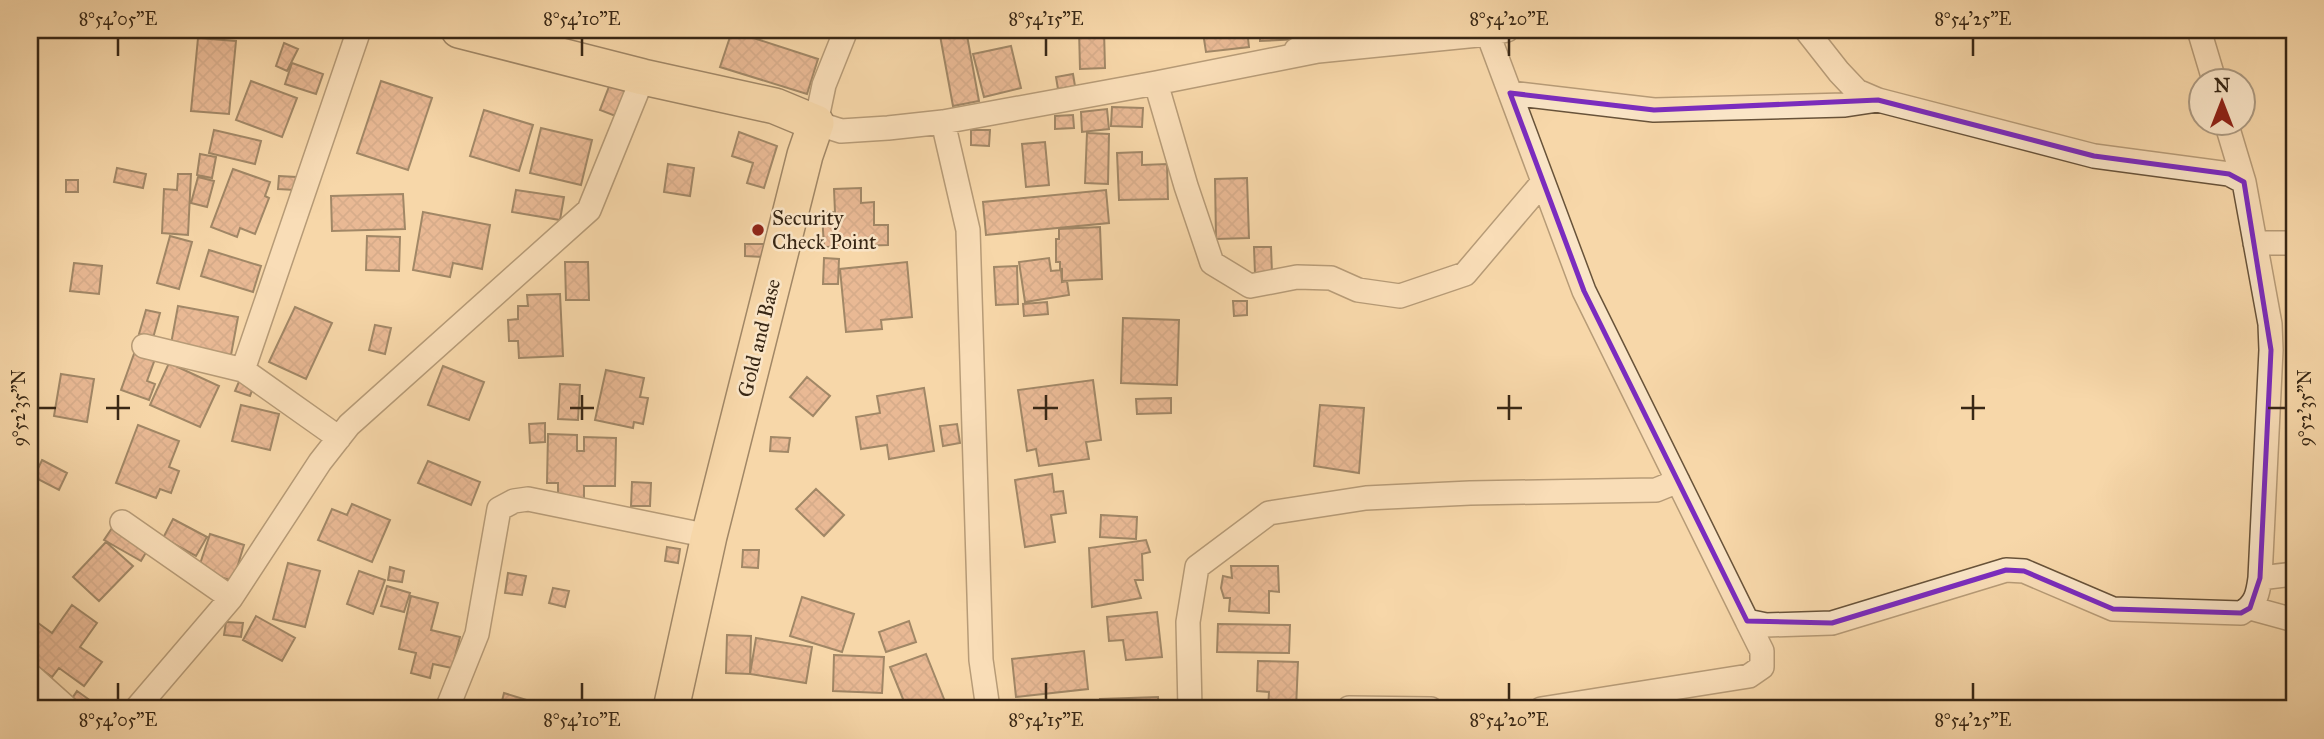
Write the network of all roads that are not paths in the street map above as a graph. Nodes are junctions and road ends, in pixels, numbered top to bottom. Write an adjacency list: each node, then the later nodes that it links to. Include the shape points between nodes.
1 (359, 30): 22 (street)
2 (459, 30): 10 (main road)
3 (846, 30): 15 (street, via 824,85)
4 (1329, 30): 8 (street)
5 (1805, 30): 13 (street, via 1857,91)
6 (2199, 30): 9 (street)
7 (1493, 31): 8 (street); 12 (street)
8 (1285, 57): 11 (street)
9 (2210, 66)
10 (643, 77): 15 (main road, via 775,106); 23 (street, via 589,210 390,386)
11 (1156, 83): 14 (street); 17 (street, via 1212,263 1250,286 1297,277 1331,278 1358,290 1400,296 1465,274)
12 (1510, 93): 13 (street, via 1654,110 1845,105); 17 (street)
13 (1878, 100): 18 (street, via 2094,156 2229,174)
14 (943, 122): 15 (street, via 841,131); 39 (street, via 968,230 981,660)
15 (816, 123): 26 (main road, Gold and Base)
16 (2230, 136): 18 (street)
17 (1543, 182): 24 (street, via 1584,291)
18 (2244, 182): 19 (street)
19 (2255, 243): 20 (street); 28 (street, via 2271,350)
20 (2294, 243)
21 (144, 346): 22 (street)
22 (243, 370): 23 (street)
23 (339, 438): 29 (street)
24 (1678, 481): 32 (street); 40 (street, via 1656,490 1366,498 1269,513 1197,567 1188,622)
25 (122, 522): 29 (street)
26 (709, 536): 37 (street, via 528,499 499,509 477,635); 38 (main road, Gold and Base)
27 (2294, 574): 28 (street)
28 (2260, 578): 30 (street)
29 (231, 598): 36 (street)
30 (2250, 608): 31 (street); 32 (street, via 2241,613 2113,609 2024,571 2006,570 1832,623 1766,625)
31 (2294, 620)
32 (1746, 621): 42 (street, via 1762,651 1762,667 1749,676)
33 (30, 675): 35 (street)
34 (1349, 708): 41 (street)
35 (68, 709)
36 (136, 709)
37 (447, 709)
38 (671, 709)
39 (988, 709)
40 (1190, 709)
41 (1431, 709)
42 (1541, 709)

